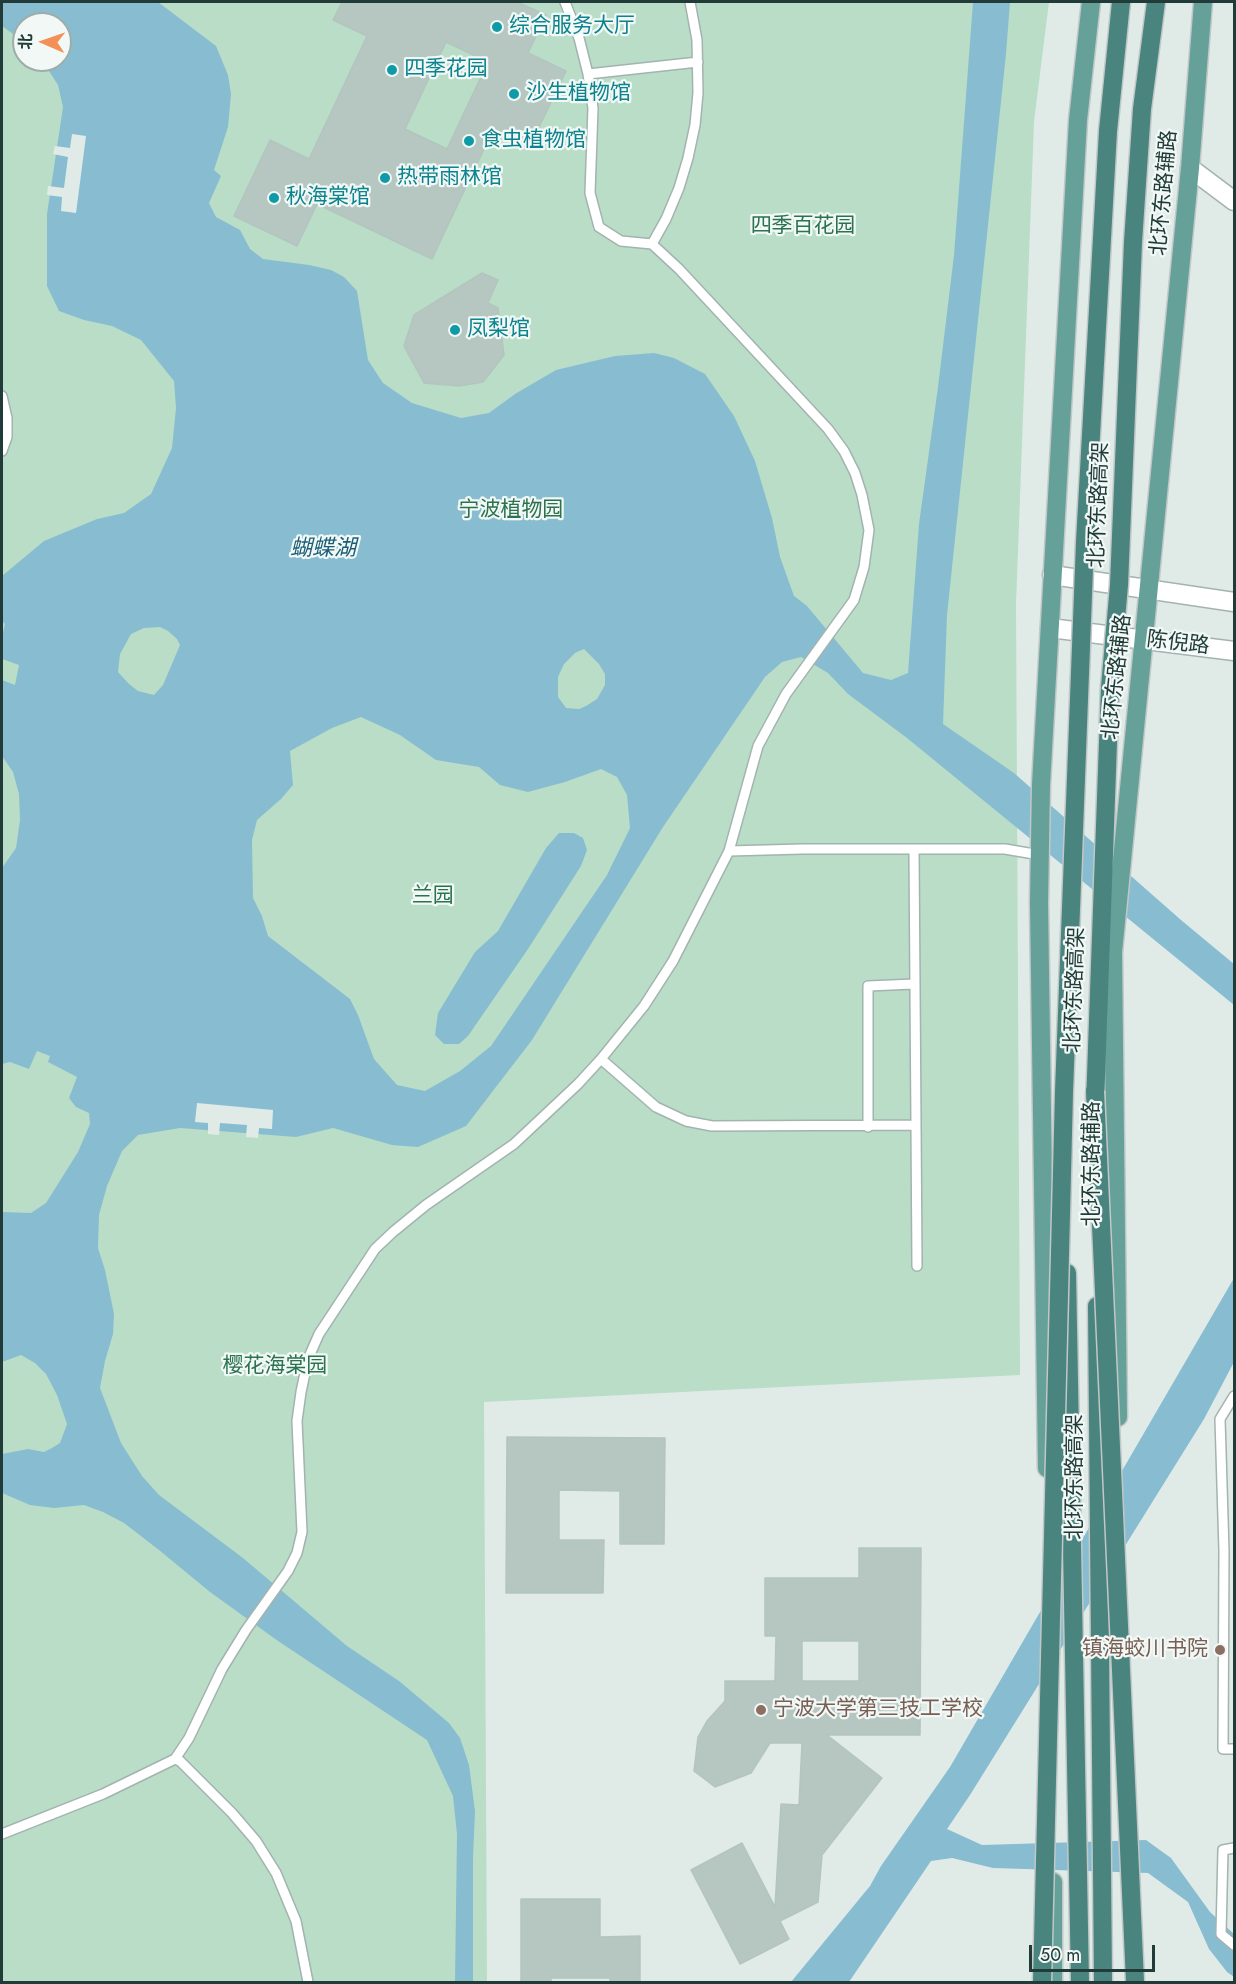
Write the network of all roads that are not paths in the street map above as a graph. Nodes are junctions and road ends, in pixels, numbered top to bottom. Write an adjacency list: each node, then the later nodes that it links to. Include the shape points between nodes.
1 (565, 2): 8 (lane)
2 (690, 2): 7 (lane)
3 (1091, 2): 14 (main road, via 1078,120)
4 (1121, 2): 26 (highway, 北环东路高架, bridge, via 1108,131 1085,530)
5 (1156, 2): 25 (highway, 北环东路高架, bridge, via 1142,109 1133,242 1119,585 1110,687)
6 (1203, 2): 9 (main road, 北环东路辅路)
7 (698, 62): 8 (lane); 11 (lane, via 695,125 688,158 666,219)
8 (588, 74): 11 (lane, via 593,108 590,194 599,227 621,241)
9 (1190, 168): 10 (street); 15 (main road, 北环东路辅路)
10 (1234, 201)
11 (652, 244): 21 (lane, via 813,412 844,451 862,495 869,530 854,600 786,694 758,746)
12 (2, 396): 13 (lane, via 7,437)
13 (2, 451)
14 (1053, 575): 15 (street); 17 (main road)
15 (1150, 589): 16 (street); 18 (main road, 北环东路辅路)
16 (1234, 602)
17 (1050, 628): 18 (street, 陈倪路); 22 (main road)
18 (1143, 640): 19 (street, 陈倪路); 42 (main road, 北环东路辅路, bridge, via 1113,952)
19 (1234, 651)
20 (914, 850): 21 (lane); 22 (lane, via 1005,849); 23 (lane)
21 (729, 851): 24 (lane, via 673,961 644,1006)
22 (1040, 855): 39 (main road, bridge)
23 (914, 984): 27 (lane); 28 (lane, via 868,986)
24 (601, 1059): 28 (lane, via 656,1107 686,1121 712,1126); 33 (lane, via 514,1144 387,1237 319,1334 308,1359 297,1421 302,1532 297,1553 222,1669)
25 (1095, 1091): 41 (highway, 北环东路高架, bridge); 43 (highway, bridge)
26 (1064, 1092): 38 (highway, bridge); 40 (highway, 北环东路高架, bridge)
27 (916, 1125): 28 (lane); 29 (lane)
28 (868, 1127)
29 (917, 1266)
30 (1234, 1396): 31 (lane, via 1220,1419)
31 (1229, 1551): 32 (lane, via 1223,1749)
32 (1234, 1749)
33 (175, 1759): 34 (lane, via 103,1794); 37 (lane, via 232,1813 276,1873 296,1921)
34 (2, 1834)
35 (1234, 1848): 36 (lane, via 1223,1850 1221,1934)
36 (1234, 1945)
37 (308, 1983)
38 (1042, 1983)
39 (1053, 1983)
40 (1080, 1983)
41 (1103, 1983)
42 (1129, 1983)
43 (1135, 1983)

